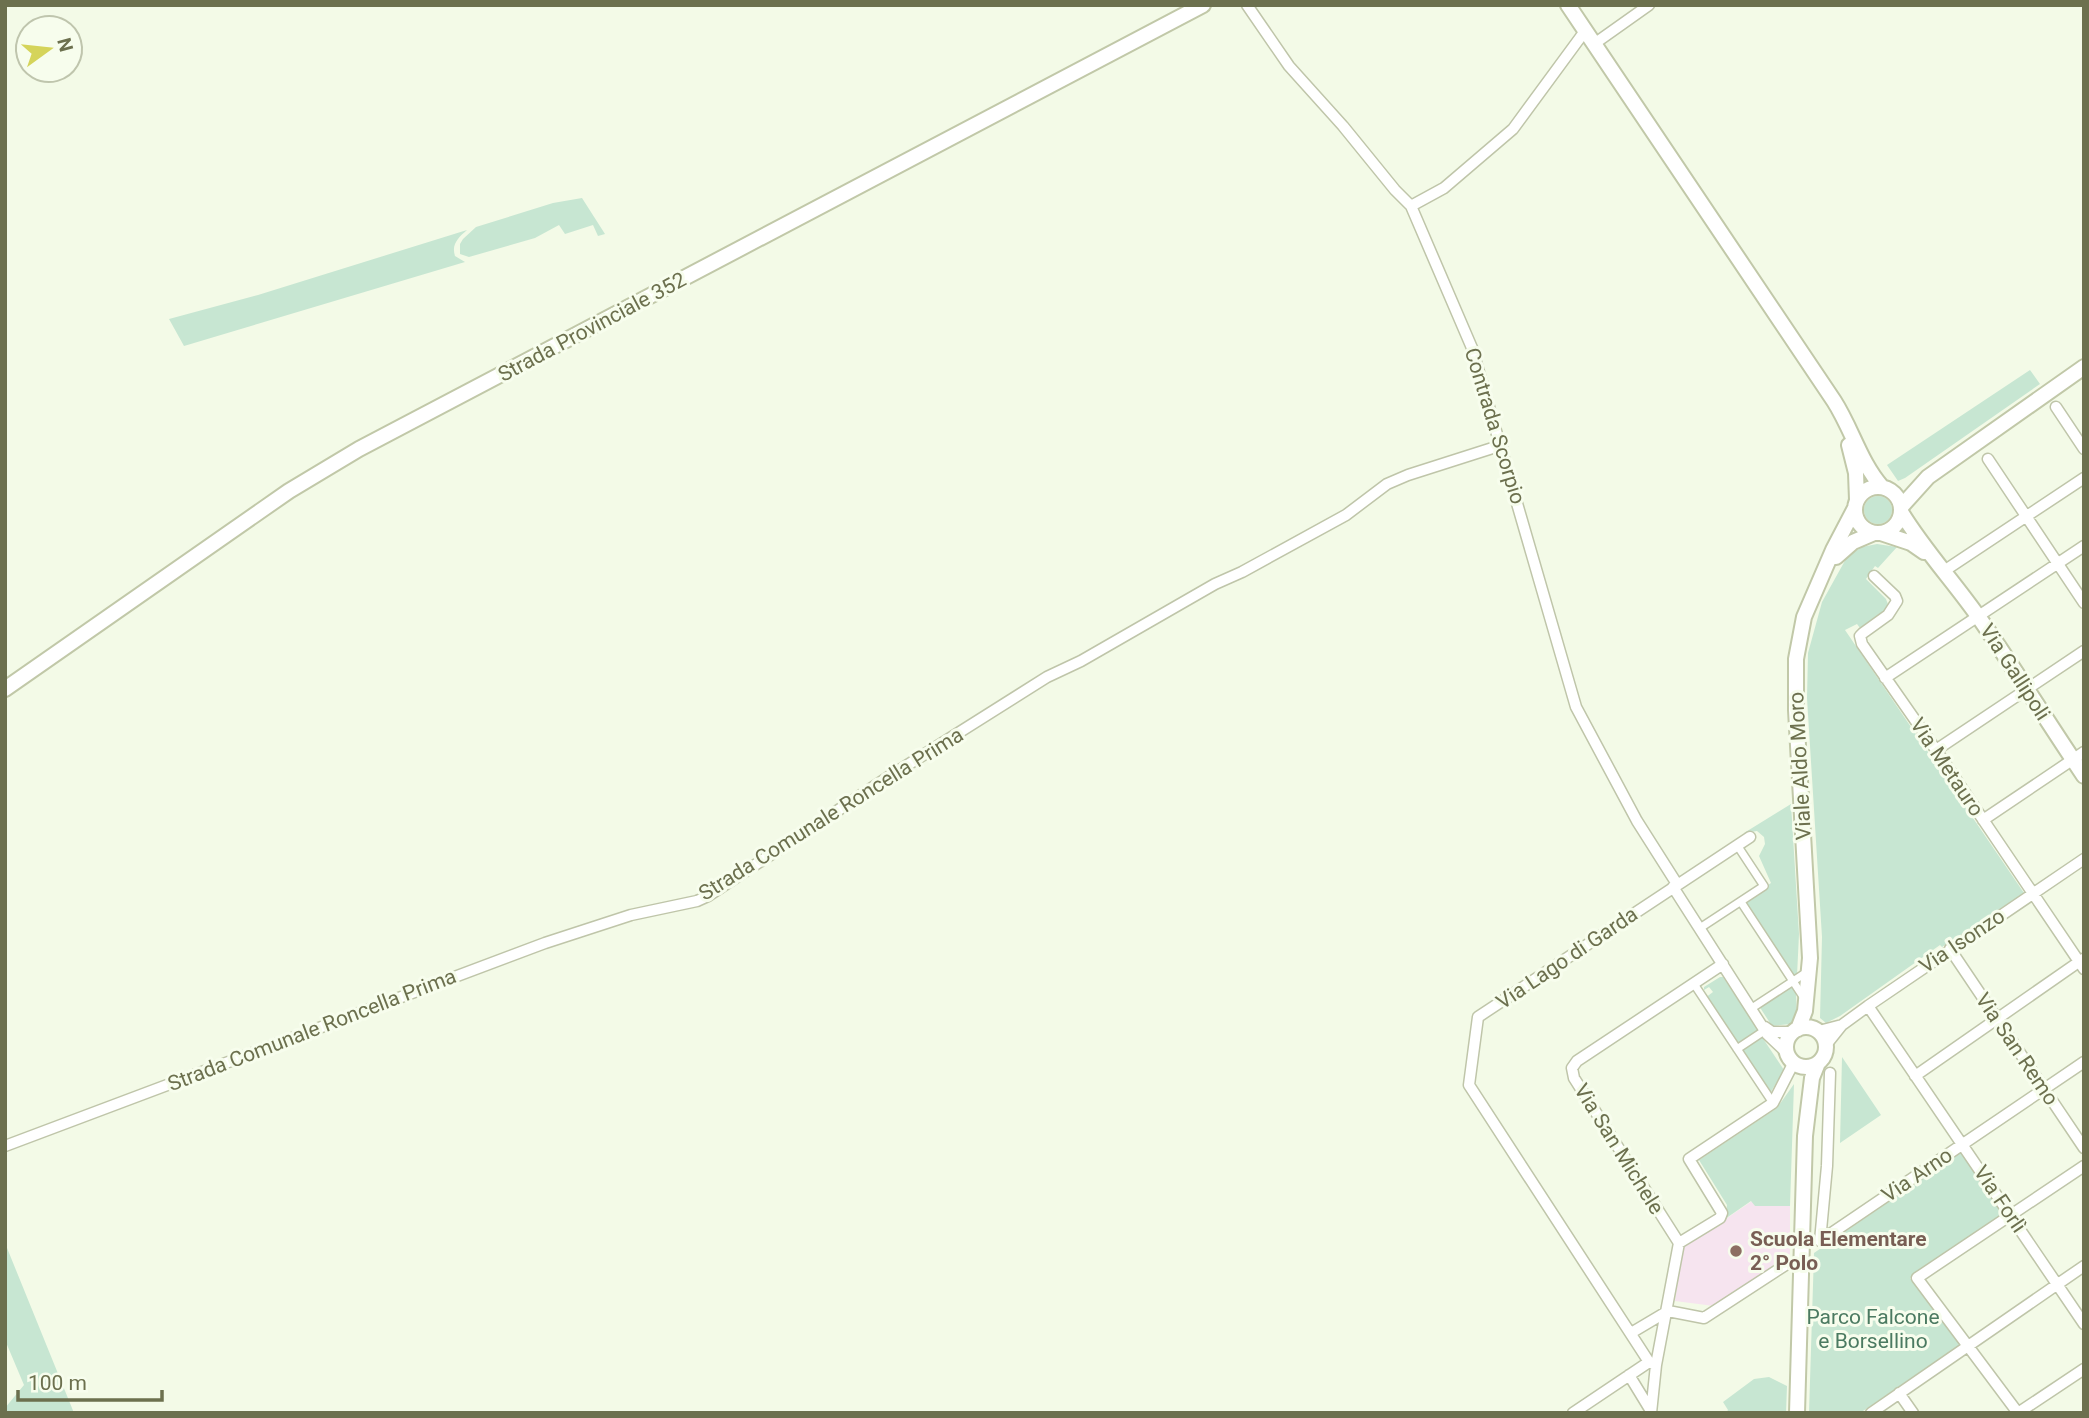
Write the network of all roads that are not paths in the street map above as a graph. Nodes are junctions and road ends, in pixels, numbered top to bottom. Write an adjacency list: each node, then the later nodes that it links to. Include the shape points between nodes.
1 (1203, 5): 30 (main road, Strada Provinciale 352, via 359,449 278,499)
2 (1247, 5): 7 (street, Contrada Scorpio, via 1289,66)
3 (1568, 5): 5 (main road)
4 (1649, 5): 6 (street)
5 (1585, 31): 6 (main road); 7 (street, via 1513,129 1444,188)
6 (1594, 44): 9 (main road)
7 (1411, 206): 11 (street, Contrada Scorpio, via 1469,338)
8 (2084, 367): 14 (main road, Viale Aldo Moro)
9 (1834, 401): 16 (main road, via 1863,460); 17 (main road, via 1853,461)
10 (2056, 407): 12 (street)
11 (1502, 445): 39 (street, Contrada Scorpio, via 1576,707); 67 (street, Strada Comunale Roncella Prima, via 1387,484 1346,514 1028,689 708,896 545,943)
12 (2084, 449)
13 (1988, 459): 19 (street)
14 (1928, 477): 16 (main road, Viale Aldo Moro); 18 (main road, Viale Aldo Moro)
15 (2084, 478): 19 (street)
16 (1885, 488): 17 (main road, Viale Aldo Moro, via 1867,489); 18 (main road, via 1897,497)
17 (1856, 504): 20 (main road, via 1858,521); 25 (main road, Viale Aldo Moro)
18 (1901, 510): 20 (main road, Viale Aldo Moro, via 1896,524); 23 (main road, Via Gallipoli)
19 (2025, 516): 22 (street); 23 (street)
20 (1878, 533): 23 (main road, Via Gallipoli, via 1916,547); 25 (main road, Viale Aldo Moro, via 1843,549)
21 (2084, 546): 22 (street)
22 (2057, 564): 26 (street); 27 (street)
23 (1944, 571): 27 (main road, Via Gallipoli)
24 (1874, 576): 29 (street, Via Metauro, via 1897,601 1860,641)
25 (1821, 578): 46 (main road, Viale Aldo Moro, via 1802,626 1795,678)
26 (2084, 603)
27 (1979, 617): 29 (street); 31 (main road, Via Gallipoli)
28 (2084, 651): 31 (street)
29 (1885, 678): 32 (street, Via Metauro)
30 (5, 689)
31 (2026, 689): 32 (street); 33 (main road, Via Gallipoli)
32 (1936, 750): 35 (street, Via Metauro)
33 (2078, 756): 34 (main road, Via Gallipoli); 35 (street)
34 (2084, 776)
35 (1983, 820): 40 (street, Via Metauro)
36 (1750, 838): 37 (street, Via Lago di Garda)
37 (1738, 845): 39 (street, Via Lago di Garda); 41 (street, via 1764,886)
38 (2084, 859): 40 (street, Via Isonzo)
39 (1675, 886): 42 (street, Contrada Scorpio); 77 (street, Via Lago di Garda, via 1478,1017 1469,1085)
40 (2032, 894): 43 (street, Via Isonzo); 44 (street, Via Metauro)
41 (1741, 902): 42 (street); 47 (street)
42 (1700, 928): 45 (street, Contrada Scorpio)
43 (1950, 949): 50 (street, Via Isonzo); 52 (street, Via San Remo)
44 (2082, 963): 52 (street)
45 (1723, 964): 48 (street, Via San Michele); 51 (street, Contrada Scorpio)
46 (1810, 966): 47 (street); 49 (main road, Viale Aldo Moro)
47 (1793, 981): 49 (street); 51 (street)
48 (1693, 984): 58 (street); 71 (street, Via San Michele, via 1572,1068 1574,1078)
49 (1809, 1001): 55 (main road, Viale Aldo Moro); 56 (main road, Viale Aldo Moro)
50 (1868, 1006): 53 (street, Via Isonzo); 62 (street, Via Forlì)
51 (1752, 1009): 54 (street, Contrada Scorpio)
52 (1996, 1019): 62 (street); 63 (street, Via San Remo)
53 (1842, 1025): 56 (street); 57 (street)
54 (1765, 1028): 55 (street, via 1772,1032); 58 (street); 59 (street, Contrada Scorpio)
55 (1795, 1030): 56 (main road); 59 (main road, Viale Aldo Moro, via 1787,1042)
56 (1817, 1030): 57 (main road, Viale Aldo Moro)
57 (1826, 1045): 61 (main road, Viale Aldo Moro)
58 (1737, 1049): 64 (street)
59 (1793, 1060): 61 (main road); 64 (street); 65 (main road, Viale Aldo Moro, via 1802,1086)
60 (2084, 1062): 63 (street, Via Arno)
61 (1824, 1068): 65 (main road, Viale Aldo Moro, via 1812,1078); 66 (street, Via Arno, via 1827,1166 1820,1241)
62 (1915, 1076): 66 (street, Via Forlì)
63 (2043, 1090): 66 (street, Via Arno); 68 (street, Via San Remo)
64 (1773, 1102): 71 (street, via 1689,1158 1722,1213)
65 (1805, 1136): 85 (main road, Viale Aldo Moro)
66 (1962, 1144): 70 (street, Via Forlì)
67 (5, 1146)
68 (2084, 1148)
69 (2084, 1166): 70 (street)
70 (2011, 1216): 74 (street, Via Forlì); 78 (street, via 1917,1278)
71 (1679, 1243): 75 (street)
72 (1787, 1264): 75 (street, via 1704,1318)
73 (2084, 1266): 74 (street)
74 (2057, 1284): 76 (street, Via Forlì); 78 (street)
75 (1668, 1311): 77 (street); 79 (street)
76 (2084, 1324)
77 (1631, 1333): 79 (street, Via Lago di Garda)
78 (1967, 1346): 82 (street); 88 (street)
79 (1653, 1364): 81 (street); 83 (street)
80 (2084, 1369): 88 (street)
81 (1629, 1375): 83 (street); 84 (street)
82 (1899, 1394): 86 (street); 87 (street)
83 (1651, 1412)
84 (1573, 1413)
85 (1797, 1413)
86 (1871, 1413)
87 (1913, 1413)
88 (2018, 1413)

